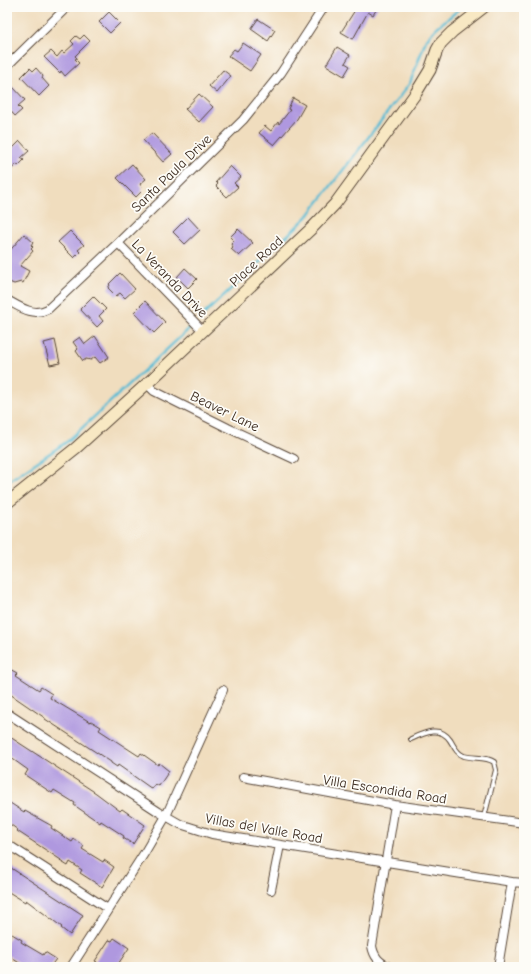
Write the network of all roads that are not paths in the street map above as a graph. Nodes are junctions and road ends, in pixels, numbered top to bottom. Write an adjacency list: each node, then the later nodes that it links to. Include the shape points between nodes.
1 (67, 7): 4 (street)
2 (324, 7): 5 (street, Santa Paula Drive, via 281,73 243,120)
3 (484, 7): 7 (street, Place Road, via 442,43 416,93 335,204 313,228)
4 (7, 66)
5 (118, 243): 6 (street, Santa Paula Drive, via 43,312 31,312); 7 (street, La Veranda Drive)
6 (7, 300)
7 (203, 331): 8 (street, Place Road)
8 (147, 384): 9 (street, Beaver Lane, via 154,391); 10 (street, Place Road, via 76,448)
9 (294, 458)
10 (7, 503)
11 (223, 690): 16 (street)
12 (7, 713): 16 (street, Villas del Valle Road)
13 (411, 740): 17 (lane, via 428,732 439,731 444,733 457,751 464,756 487,758 494,762 496,770)
14 (243, 777): 15 (street, Villa Escondida Road)
15 (395, 805): 17 (street, Villa Escondida Road); 21 (street)
16 (166, 816): 20 (street, Villas del Valle Road, via 180,824 212,834); 25 (street, via 146,852)
17 (484, 817): 18 (street, Villa Escondida Road)
18 (524, 823)
19 (7, 844): 25 (street)
20 (280, 845): 21 (street, Villas del Valle Road); 24 (street)
21 (385, 862): 22 (street, Villas del Valle Road); 27 (street, via 372,946 374,956)
22 (512, 882): 23 (street, Villas del Valle Road); 28 (street)
23 (524, 883)
24 (271, 890)
25 (108, 909): 26 (street)
26 (71, 967)
27 (389, 967)
28 (498, 967)

